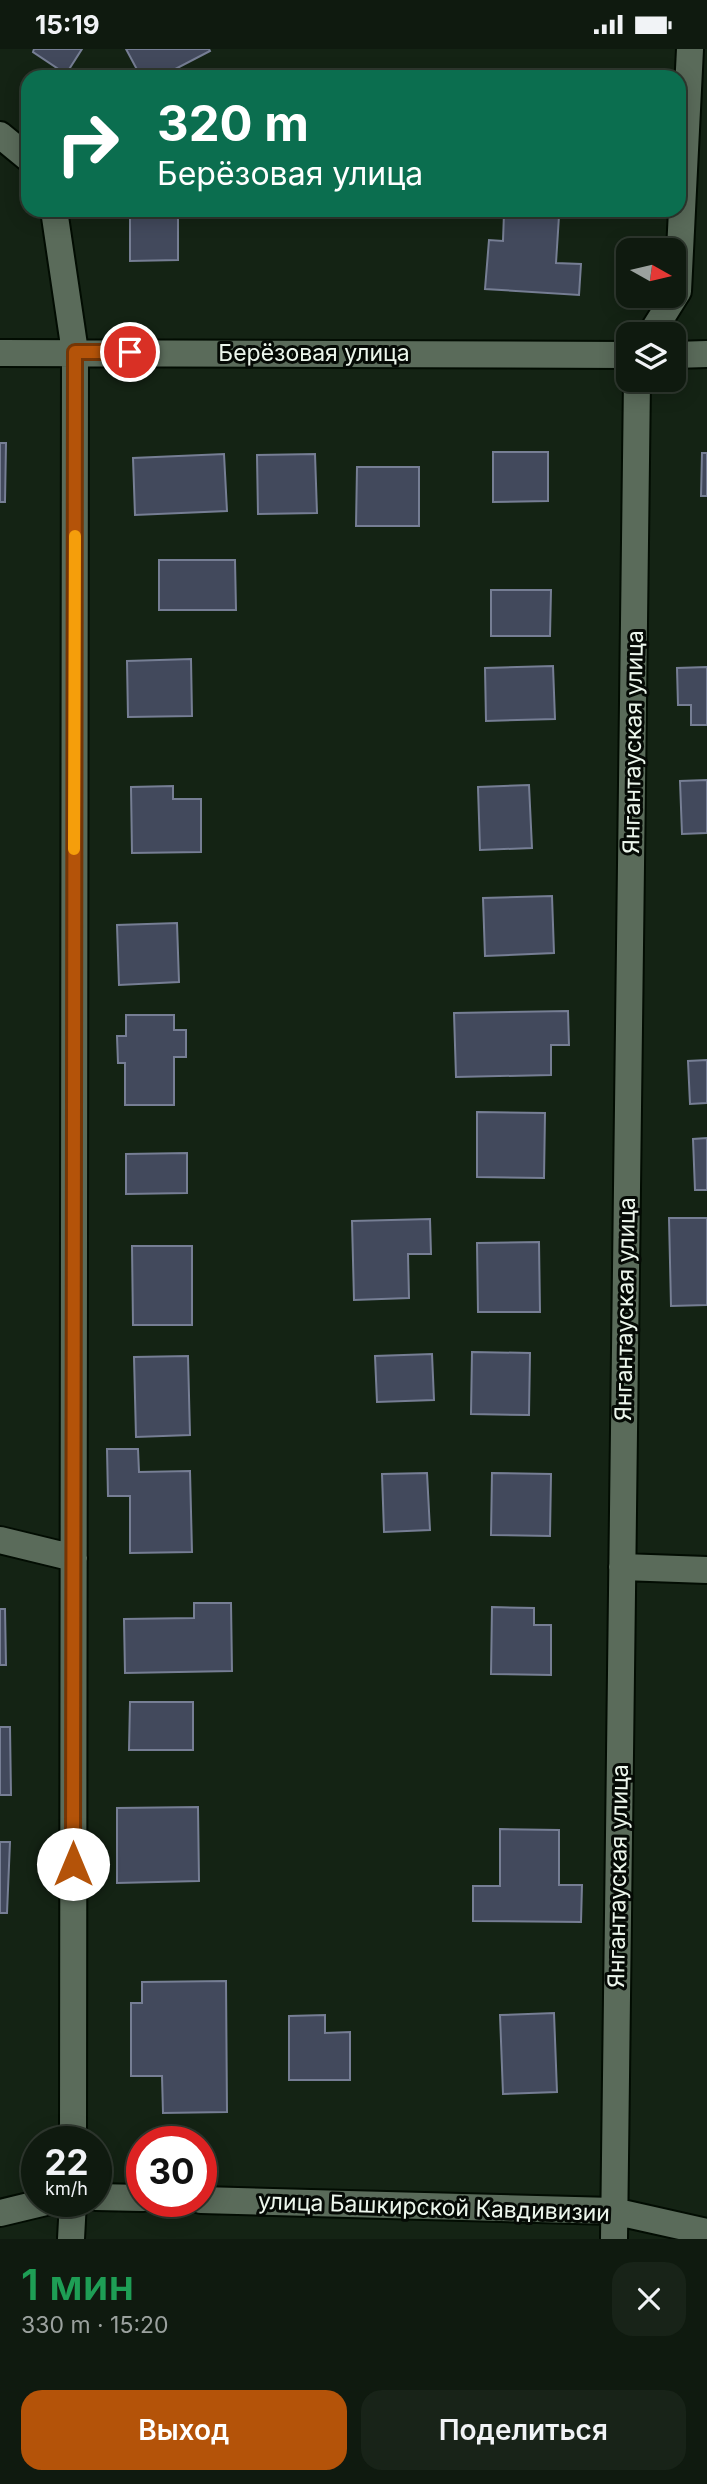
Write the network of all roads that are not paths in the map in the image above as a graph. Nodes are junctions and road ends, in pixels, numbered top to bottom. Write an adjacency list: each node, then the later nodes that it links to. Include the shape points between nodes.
1 (690, 49): 2 (street)
2 (686, 130)
3 (0, 135): 4 (street)
4 (21, 152)
5 (55, 217): 8 (street)
6 (682, 217): 7 (street, via 678,291)
7 (659, 322)
8 (75, 352): 9 (street, Берёзовая улица); 11 (street, Берёзовая улица); 15 (street)
9 (0, 353)
10 (707, 354): 12 (street)
11 (616, 355)
12 (686, 355)
13 (637, 392): 16 (street, Янгантауская улица)
14 (0, 1540): 15 (street)
15 (74, 1558): 18 (street)
16 (622, 1567): 17 (street); 21 (street, Янгантауская улица)
17 (707, 1570)
18 (73, 2126)
19 (217, 2200): 21 (street, улица Башкирской Кавдивизии)
20 (21, 2208): 22 (street)
21 (613, 2211): 24 (street, улица Башкирской Кавдивизии); 26 (street, Янгантауская улица)
22 (0, 2213)
23 (72, 2217): 25 (street)
24 (707, 2232)
25 (71, 2239)
26 (614, 2239)

